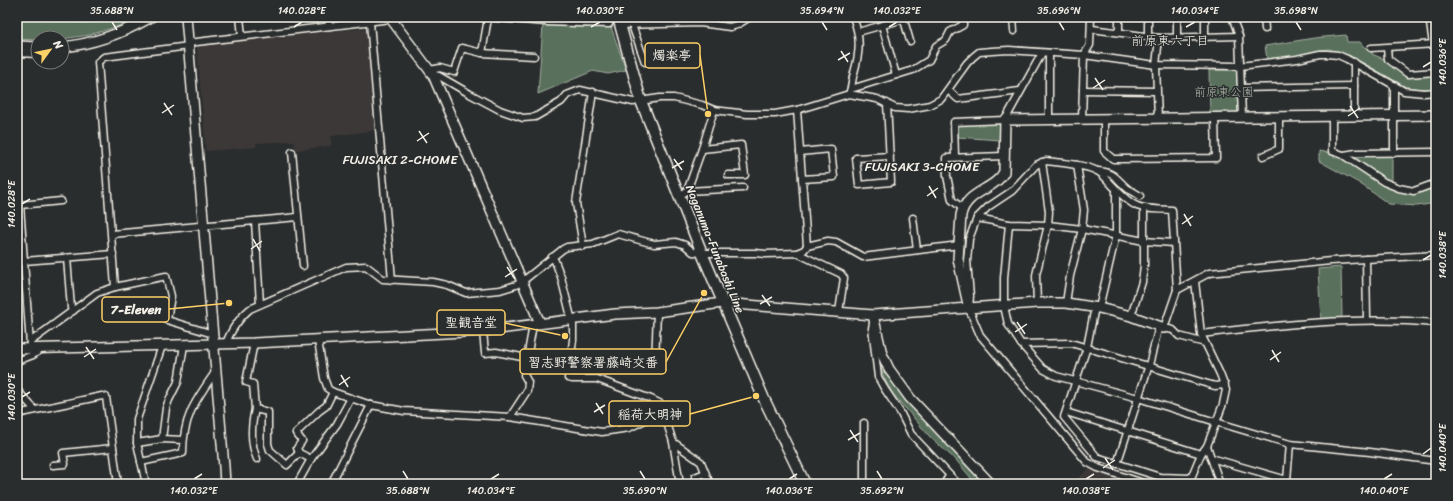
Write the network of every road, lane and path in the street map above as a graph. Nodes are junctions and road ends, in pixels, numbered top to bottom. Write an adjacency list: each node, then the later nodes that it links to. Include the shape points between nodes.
1 (151, 17): 41 (street, via 120,33)
2 (186, 17): 42 (street)
3 (240, 17): 34 (street)
4 (328, 17): 27 (street)
5 (610, 17): 21 (street, via 609,24)
6 (734, 17): 25 (street)
7 (750, 17): 25 (street)
8 (853, 17): 32 (street)
9 (963, 17): 63 (street, via 963,25 950,32 946,40 936,46 929,60 913,70)
10 (1014, 17): 31 (street)
11 (1091, 17): 29 (street)
12 (1119, 17): 33 (street)
13 (1148, 17): 35 (street)
14 (1177, 17): 39 (street)
15 (1205, 17): 37 (street)
16 (1232, 17): 36 (street)
17 (1264, 17): 30 (street)
18 (1429, 17): 43 (street)
19 (391, 18): 24 (street); 61 (street)
20 (486, 18): 21 (street); 51 (street)
21 (508, 18)
22 (904, 18): 26 (street); 40 (street)
23 (620, 21): 28 (street); 74 (main road, Naganuma-Funabashi Line)
24 (370, 22): 27 (street); 141 (street)
25 (737, 25): 28 (street, via 730,27 700,23)
26 (882, 25): 32 (street); 63 (street)
27 (329, 26): 34 (street)
28 (632, 26): 57 (street)
29 (1092, 29): 33 (street); 55 (street, via 1090,45)
30 (1264, 29)
31 (1014, 31)
32 (858, 32): 69 (street, via 857,65)
33 (1119, 32): 35 (street)
34 (242, 36): 42 (street)
35 (1148, 36): 38 (street)
36 (1239, 36): 37 (street); 60 (street)
37 (1205, 37): 39 (street)
38 (1159, 38): 39 (street); 59 (street)
39 (1177, 38)
40 (910, 41)
41 (89, 43): 45 (street); 49 (street, via 84,48)
42 (189, 44): 122 (street); 124 (street, via 104,57 98,62)
43 (1435, 44): 48 (street)
44 (17, 46): 46 (street)
45 (70, 46)
46 (30, 47)
47 (1371, 48): 48 (street)
48 (1387, 48): 62 (street, via 1388,59 1408,74)
49 (70, 50)
50 (17, 53): 54 (street)
51 (482, 53): 56 (street); 61 (street, via 462,48 454,72 440,68 435,68)
52 (1042, 53): 53 (street); 67 (street, via 1009,50 979,52 967,63); 70 (street)
53 (1049, 53): 55 (street); 85 (street)
54 (30, 54)
55 (1084, 55): 59 (street); 68 (street)
56 (534, 56)
57 (645, 62)
58 (1354, 62): 60 (street, via 1338,55 1327,54); 64 (street); 65 (street)
59 (1156, 65): 60 (street); 71 (street)
60 (1240, 66): 66 (street)
61 (432, 72): 72 (street, via 500,110 523,118 535,117 574,92); 142 (street)
62 (1436, 72)
63 (896, 75): 69 (street)
64 (1394, 85): 73 (street, via 1414,93); 81 (street)
65 (1354, 86): 66 (street); 80 (street)
66 (1241, 88): 82 (street)
67 (948, 90): 70 (street, via 958,99); 75 (street, via 941,100 920,108 895,108)
68 (1083, 90): 71 (street); 86 (street)
69 (850, 91): 75 (street); 77 (street)
70 (1020, 91): 89 (street)
71 (1156, 91): 88 (street)
72 (593, 92): 74 (street); 129 (street, via 576,203)
73 (1436, 92)
74 (641, 102): 76 (street, via 674,98); 110 (main road, Naganuma-Funabashi Line)
75 (887, 103): 98 (street)
76 (714, 110): 77 (street, via 775,114); 91 (street)
77 (797, 110): 94 (street)
78 (1436, 115): 81 (street)
79 (1332, 116): 80 (street); 83 (street); 97 (street, via 1332,151)
80 (1354, 116): 81 (street)
81 (1394, 116): 96 (street)
82 (1242, 117): 83 (street); 84 (street)
83 (1280, 117): 100 (street, via 1280,149)
84 (1215, 118): 87 (street, via 1216,158 1119,159 1113,159 1104,151); 88 (street)
85 (1050, 119): 86 (street); 89 (street)
86 (1082, 119): 87 (street)
87 (1104, 119): 88 (street)
88 (1158, 119)
89 (1005, 120): 99 (street); 101 (street, via 954,122)
90 (19, 146): 92 (street)
91 (702, 149): 105 (street, via 742,145 745,175); 110 (street)
92 (17, 152)
93 (292, 152): 116 (street)
94 (800, 152): 106 (street); 106 (street, via 831,149 834,177)
95 (1436, 152): 96 (street)
96 (1394, 153): 97 (street)
97 (1344, 155): 107 (street, via 1384,182 1399,188 1414,191)
98 (890, 156): 98 (street, via 856,158 859,184 891,182)
99 (1004, 156): 101 (street); 114 (street, via 1004,172 1001,178 969,200)
100 (1264, 156)
101 (955, 157): 114 (street, via 946,158 947,176 952,200)
102 (1042, 162): 103 (street); 118 (street, via 1036,165 1012,191); 121 (street, via 1049,212)
103 (1077, 165): 104 (street); 123 (street, via 1084,210)
104 (1098, 171): 109 (street); 111 (street, via 1113,174)
105 (728, 175)
106 (802, 179): 130 (street)
107 (1436, 183)
108 (743, 188): 110 (street)
109 (1116, 190): 115 (street, via 1132,205); 125 (street)
110 (683, 194): 132 (main road, Naganuma-Funabashi Line)
111 (1140, 196)
112 (61, 201): 113 (street)
113 (19, 205): 139 (street)
114 (962, 208): 128 (street)
115 (1144, 209): 126 (street); 127 (street, via 1172,210)
116 (298, 217): 119 (street); 140 (street)
117 (913, 218): 131 (street)
118 (977, 218): 120 (street); 152 (street, via 969,239 967,261)
119 (255, 221): 122 (street); 149 (street)
120 (1009, 224): 121 (street); 150 (street)
121 (1048, 225): 123 (street); 147 (street, via 1036,275)
122 (204, 226): 124 (street); 164 (street)
123 (1082, 229): 125 (street); 148 (street)
124 (112, 234): 134 (street)
125 (1116, 235): 126 (street); 151 (street)
126 (1144, 241): 127 (street); 156 (street, via 1142,282)
127 (1174, 243): 145 (street)
128 (958, 245): 131 (street); 152 (street, via 958,259)
129 (584, 246): 132 (street, via 618,234 654,244 676,242 694,252); 136 (street, via 567,247)
130 (807, 246): 131 (street, via 828,241 836,242 863,257); 133 (street)
131 (917, 250)
132 (702, 253): 133 (street); 146 (main road, Naganuma-Funabashi Line)
133 (797, 253): 155 (street, via 841,274 844,278)
134 (113, 254): 137 (street); 144 (street)
135 (1436, 255): 138 (street)
136 (552, 257): 142 (street); 158 (street, via 561,277)
137 (67, 258): 139 (street); 153 (street)
138 (1366, 259): 143 (street, via 1209,273); 159 (street)
139 (24, 261): 173 (street)
140 (302, 266)
141 (392, 280): 142 (street, via 433,282 466,292 500,290); 149 (street, via 383,279 366,266 346,267)
142 (523, 281): 161 (street)
143 (1195, 281): 145 (street); 165 (street)
144 (115, 287): 153 (street, via 97,293); 164 (street, via 166,276 171,296 167,320)
145 (1177, 290): 162 (street)
146 (722, 303): 154 (street); 155 (street); 225 (main road, Naganuma-Funabashi Line)
147 (1037, 303): 148 (street); 150 (street)
148 (1066, 303): 151 (street)
149 (260, 304): 170 (street, via 244,314)
150 (1004, 306): 152 (street); 171 (street, via 1008,324)
151 (1097, 308): 156 (street); 175 (street)
152 (969, 309): 157 (street); 230 (street, via 980,335 1087,462)
153 (73, 311): 173 (street)
154 (657, 312): 158 (street); 180 (street)
155 (839, 312): 157 (street)
156 (1131, 316): 162 (street)
157 (873, 317): 216 (street, via 878,377 911,434); 229 (street, via 882,354 889,369 910,398)
158 (572, 320): 161 (street); 192 (street, via 573,340 568,378 597,379 651,399 661,404)
159 (1367, 320): 160 (street); 165 (street)
160 (1436, 323)
161 (537, 324): 163 (street); 178 (street)
162 (1162, 327): 167 (street, via 1173,330 1179,336); 181 (street)
163 (483, 331): 166 (street); 178 (street, via 485,353 496,352)
164 (213, 334): 169 (street)
165 (1201, 334): 167 (street)
166 (318, 340): 168 (street); 186 (street, via 324,378 328,389)
167 (1205, 342): 184 (street)
168 (254, 343): 170 (street); 190 (street, via 246,382 253,384)
169 (214, 344): 170 (street); 172 (street); 182 (street)
170 (226, 344)
171 (1021, 344): 175 (street, via 1072,343); 183 (street, via 1043,370)
172 (184, 345): 174 (street); 199 (street, via 178,382 166,408)
173 (30, 346): 176 (street); 177 (street)
174 (162, 346): 177 (street); 202 (street, via 137,419)
175 (1087, 347): 181 (street); 183 (street)
176 (17, 349)
177 (42, 349): 179 (street)
178 (527, 358): 195 (street, via 524,375 528,382 527,391)
179 (17, 361)
180 (655, 364)
181 (1149, 365): 184 (street, via 1215,386); 188 (street)
182 (216, 371): 200 (street, via 189,413); 220 (street)
183 (1076, 382): 188 (street); 193 (street)
184 (1225, 385): 196 (street, via 1223,404)
185 (17, 390): 191 (street)
186 (333, 392): 187 (street); 206 (street, via 326,406 296,433 302,441 297,448)
187 (351, 398): 189 (street); 210 (street, via 337,424)
188 (1138, 398): 196 (street); 198 (street)
189 (371, 405): 195 (street, via 404,411); 217 (street)
190 (255, 409): 206 (street, via 268,412 270,450 287,465); 209 (street, via 252,421 252,449)
191 (35, 410): 194 (street); 205 (street, via 106,397)
192 (663, 411): 195 (street, via 629,428 602,432); 201 (street)
193 (1066, 412): 198 (street); 213 (street, via 1064,417 1097,457)
194 (17, 414)
195 (510, 417)
196 (1216, 422): 203 (street); 204 (street)
197 (864, 423): 226 (street)
198 (1128, 432): 207 (street); 213 (street)
199 (162, 440): 200 (street); 202 (street)
200 (183, 440): 212 (street, via 183,453)
201 (673, 442): 215 (street, via 701,462); 222 (street)
202 (137, 443): 212 (street)
203 (1290, 444): 208 (street, via 1287,480); 211 (street)
204 (1207, 446): 207 (street); 208 (street)
205 (113, 448): 214 (street, via 63,452 65,464); 218 (street)
206 (299, 453): 210 (street)
207 (1201, 454): 213 (street, via 1191,478 1160,477)
208 (1211, 458): 231 (street)
209 (257, 459)
210 (310, 459): 221 (street)
211 (1436, 461)
212 (141, 462): 219 (street)
213 (1117, 464)
214 (53, 466)
215 (705, 473): 223 (street, via 695,477); 224 (street)
216 (949, 476): 227 (street); 228 (street)
217 (332, 482)
218 (118, 484)
219 (146, 484)
220 (225, 484)
221 (297, 484)
222 (680, 484)
223 (698, 484)
224 (710, 484)
225 (805, 484)
226 (864, 484)
227 (944, 484)
228 (958, 484)
229 (991, 484)
230 (1146, 484)
231 (1220, 484)

